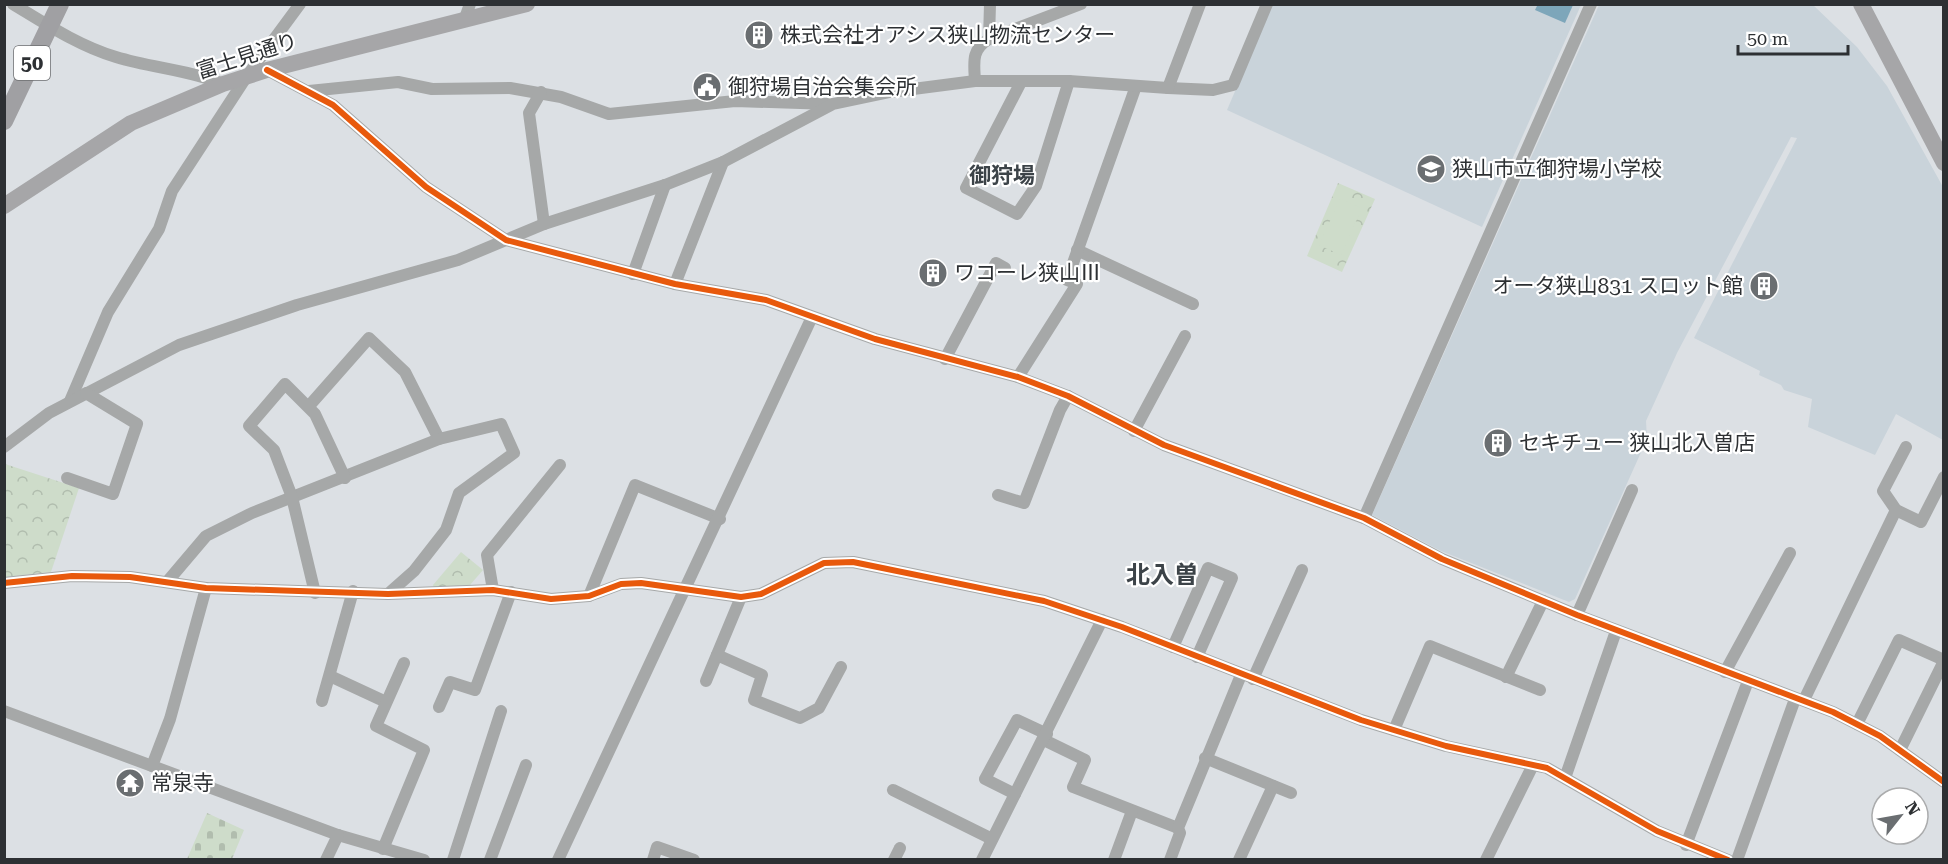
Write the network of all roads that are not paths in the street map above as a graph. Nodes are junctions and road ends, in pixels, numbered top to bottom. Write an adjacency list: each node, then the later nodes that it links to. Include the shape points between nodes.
1 (13, 4): 12 (street)
2 (60, 4): 12 (main road, 50)
3 (300, 4): 15 (street)
4 (527, 4): 11 (street, 富士見通り)
5 (990, 4): 13 (street)
6 (1081, 4): 13 (street)
7 (1200, 4): 21 (street)
8 (1266, 4): 21 (street, via 1233,85 1213,90)
9 (1591, 4): 57 (street)
10 (1861, 4): 27 (street)
11 (467, 13): 14 (street, 富士見通り)
12 (50, 27): 19 (street, via 116,57 201,75); 25 (main road, 50)
13 (989, 39): 16 (street, via 978,45 974,54)
14 (267, 70): 15 (street, 富士見通り); 22 (street)
15 (247, 76): 19 (street, 富士見通り); 43 (street, via 172,191 159,229 108,312)
16 (975, 81): 18 (street); 24 (street, via 912,88)
17 (1070, 81): 18 (street); 18 (street, via 1036,186 1017,214 966,188); 20 (street)
18 (1021, 82)
19 (223, 84): 29 (street, 富士見通り, via 130,123)
20 (1136, 86): 21 (street); 32 (street)
21 (1168, 88)
22 (308, 91): 23 (street, via 398,82 432,89 510,88); 31 (street, via 333,105 426,187)
23 (541, 92): 24 (street, via 609,114 735,102); 30 (street, via 528,113)
24 (833, 104): 26 (street)
25 (4, 121)
26 (723, 162): 28 (street); 35 (street)
27 (1944, 163)
28 (665, 185): 30 (street); 34 (street)
29 (4, 206)
30 (544, 224): 31 (street)
31 (506, 240): 34 (street); 41 (street, via 429,269 297,305 179,345)
32 (1077, 250): 36 (street); 40 (street, via 1066,280 1077,284)
33 (1005, 267): 39 (street, via 996,263)
34 (633, 274): 35 (street)
35 (675, 284): 37 (street, via 766,300)
36 (1193, 304)
37 (812, 317): 39 (street); 58 (street)
38 (1185, 336): 45 (street)
39 (945, 359): 40 (street)
40 (1018, 377): 42 (street)
41 (86, 393): 43 (street); 51 (street, via 136,424 113,494)
42 (1068, 396): 45 (street); 54 (street, via 1024,503)
43 (70, 401): 47 (street)
44 (309, 406): 46 (street, via 369,338 405,372); 52 (street); 55 (street, via 285,384 249,426 274,450)
45 (1134, 431): 57 (street)
46 (439, 439): 52 (street); 69 (street, via 501,424 514,453 459,493 446,530 414,571)
47 (4, 447)
48 (1906, 447): 56 (street, via 1883,491)
49 (560, 465): 64 (street, via 487,555)
50 (1944, 477): 56 (street, via 1921,522)
51 (67, 478)
52 (345, 478): 55 (street)
53 (1632, 490): 73 (street)
54 (998, 495)
55 (292, 497): 61 (street, via 206,536); 68 (street)
56 (1896, 510): 89 (street)
57 (1364, 518): 72 (street, via 1442,558)
58 (720, 519): 65 (street); 70 (street, via 635,485)
59 (1791, 553): 82 (street)
60 (1302, 570): 84 (street)
61 (166, 582): 62 (street, via 83,576); 63 (street)
62 (4, 583)
63 (206, 588): 68 (street); 102 (street, via 170,719)
64 (493, 590): 67 (street); 69 (street)
65 (685, 590): 70 (street, via 621,584); 71 (street); 120 (street)
66 (353, 591): 68 (street); 69 (street); 83 (street)
67 (511, 592): 70 (street, via 551,599); 92 (street, via 475,690 450,682)
68 (315, 593)
69 (388, 594)
70 (589, 597)
71 (741, 597): 74 (street, via 761,594 824,563 853,562 1044,601); 77 (street)
72 (1543, 601): 73 (street); 85 (street)
73 (1576, 615): 75 (street)
74 (1102, 620): 76 (street); 97 (street)
75 (1617, 631): 82 (street); 103 (street)
76 (1173, 647): 78 (street); 78 (street, via 1208,568 1232,578)
77 (717, 656): 81 (street, via 762,675 754,700 800,718 819,708); 86 (street)
78 (1197, 657): 84 (street)
79 (1944, 660): 95 (street, via 1899,640); 98 (street)
80 (404, 663): 91 (street)
81 (841, 667)
82 (1725, 672): 87 (street)
83 (330, 676): 90 (street); 91 (street)
84 (1247, 677): 96 (street); 99 (street)
85 (1506, 677): 88 (street); 96 (street, via 1430,646)
86 (706, 681)
87 (1748, 681): 89 (street); 115 (street)
88 (1540, 690)
89 (1799, 700): 95 (street); 130 (street)
90 (322, 701)
91 (386, 702): 114 (street, via 376,726 424,750)
92 (439, 708)
93 (4, 711): 102 (street)
94 (501, 711): 118 (street)
95 (1857, 724): 98 (street)
96 (1394, 730): 101 (street)
97 (1045, 737): 108 (street); 108 (street, via 1017,720 985,779); 109 (street, via 1085,760 1074,787)
98 (1900, 750): 104 (street)
99 (1205, 758): 105 (street); 110 (street)
100 (526, 765): 119 (street)
101 (1533, 765): 103 (street); 128 (street)
102 (152, 766): 111 (street)
103 (1564, 778): 115 (street)
104 (1944, 782)
105 (1273, 786): 107 (street); 127 (street)
106 (894, 790): 112 (street)
107 (1291, 793)
108 (1015, 794): 112 (street)
109 (1132, 811): 110 (street); 125 (street)
110 (1178, 828): 126 (street, via 1180,833)
111 (338, 835): 114 (street); 116 (street)
112 (992, 839): 124 (street)
113 (900, 848): 123 (street)
114 (383, 849): 117 (street)
115 (1691, 851): 129 (street)
116 (326, 860)
117 (424, 860)
118 (453, 860)
119 (490, 860)
120 (558, 860)
121 (653, 860): 122 (street, via 657,847)
122 (694, 860)
123 (894, 860)
124 (982, 860)
125 (1114, 860)
126 (1170, 860)
127 (1239, 860)
128 (1486, 860)
129 (1728, 860)
130 (1737, 860)

